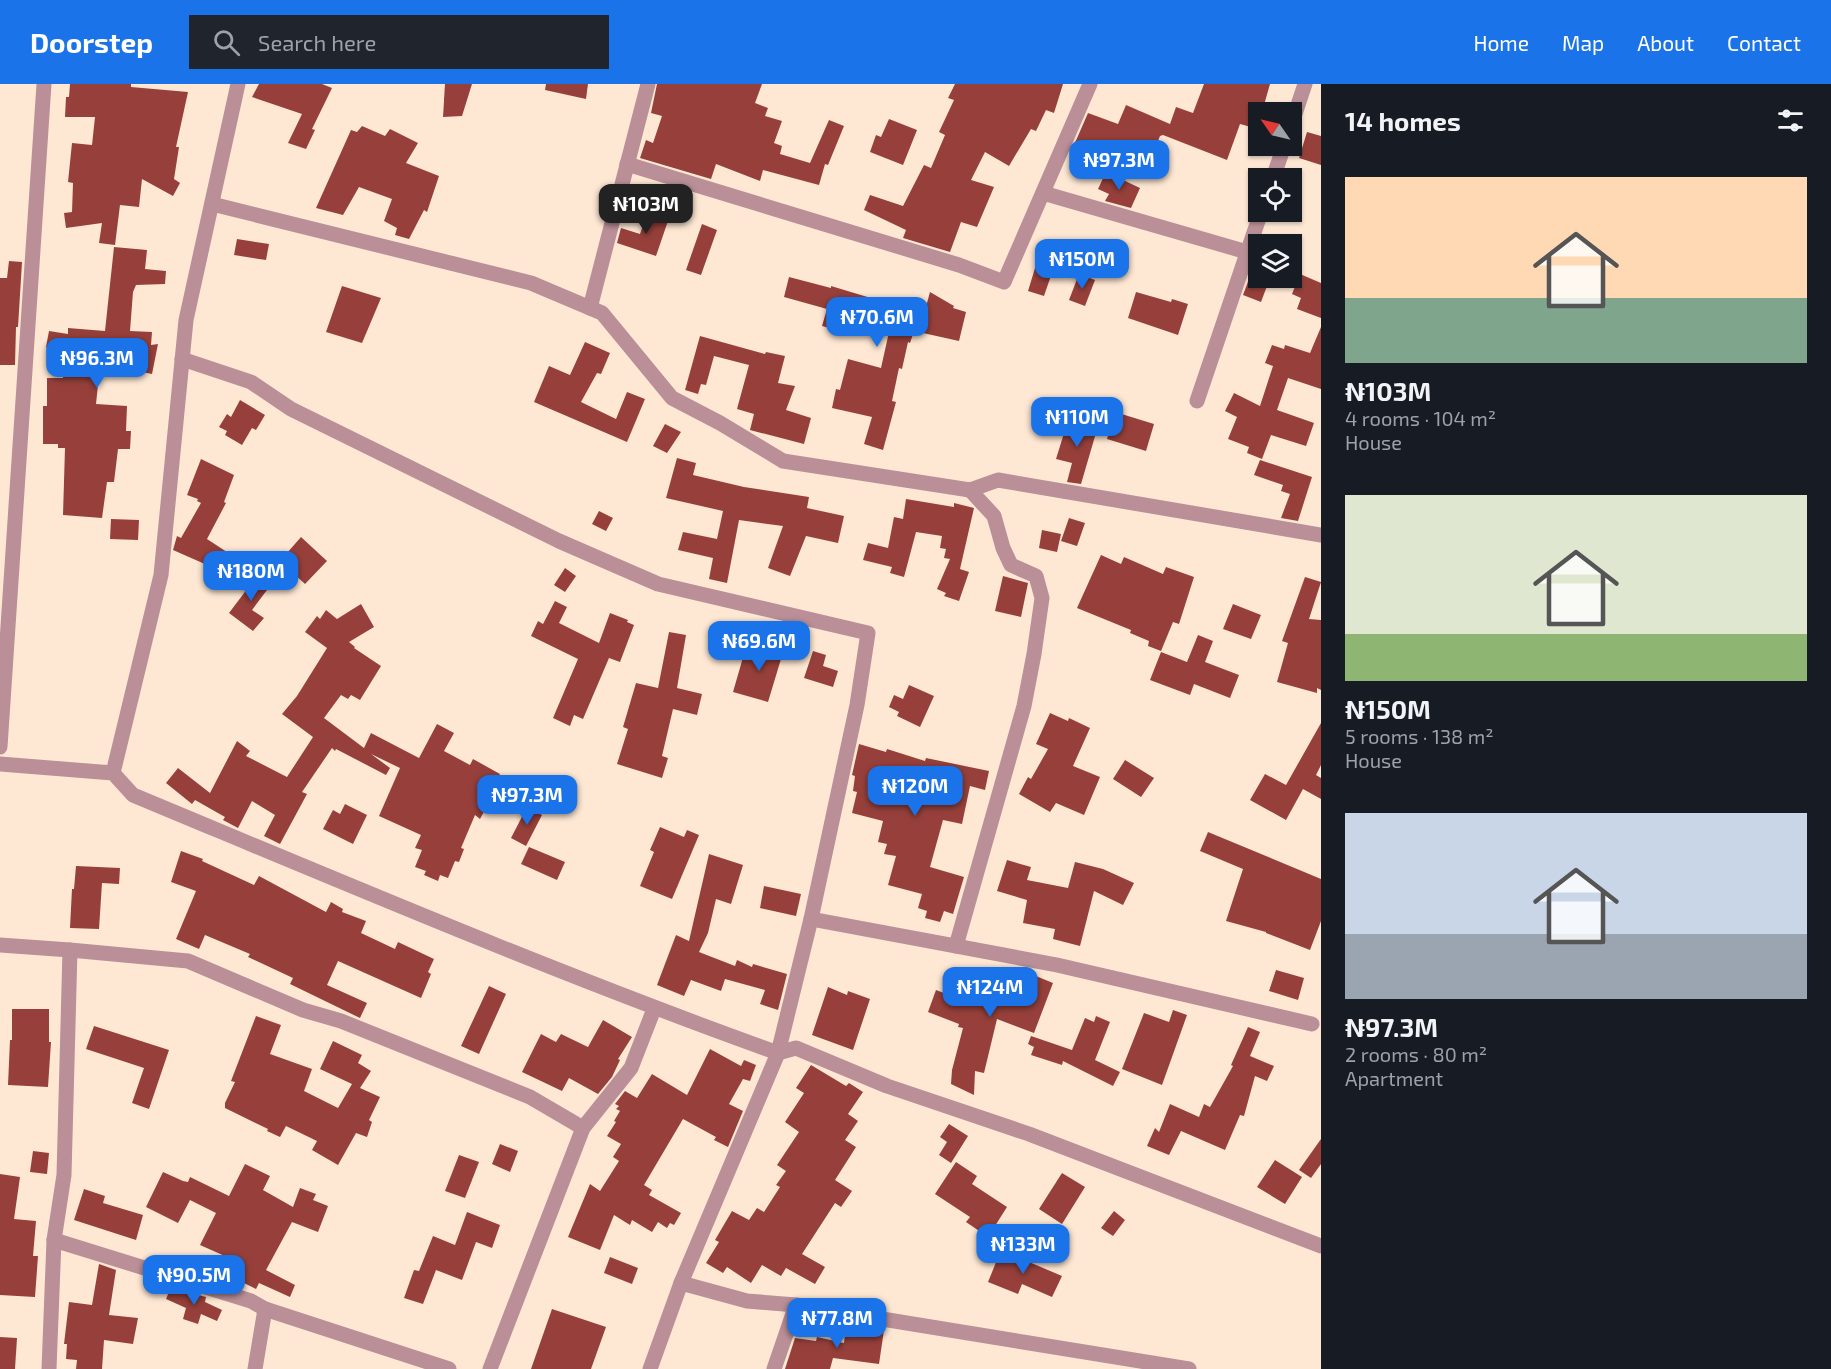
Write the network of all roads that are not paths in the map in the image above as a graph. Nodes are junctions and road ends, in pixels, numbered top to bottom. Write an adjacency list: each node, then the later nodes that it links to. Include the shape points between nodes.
1 (44, 84): 17 (street)
2 (238, 84): 9 (street)
3 (648, 84): 7 (street)
4 (1090, 84): 8 (street)
5 (1305, 84): 6 (street)
6 (1299, 102)
7 (627, 164): 8 (street, via 1004,282); 12 (street)
8 (1043, 193): 11 (street)
9 (212, 204): 12 (street, via 531,283); 13 (street, via 186,320)
10 (1258, 222): 11 (street)
11 (1247, 252): 14 (street)
12 (590, 308): 15 (street, via 602,313 672,398 783,461)
13 (182, 359): 19 (street, via 161,575); 20 (street, via 251,382 291,410 559,541 658,584 868,633 857,705)
14 (1197, 401)
15 (970, 490): 16 (street, via 998,480); 22 (street, via 994,516 1011,565 1036,576 1042,598 1024,706)
16 (1321, 535)
17 (0, 747)
18 (0, 765): 19 (street)
19 (113, 773): 24 (street, via 133,795)
20 (811, 919): 22 (street); 26 (street)
21 (0, 945): 23 (street)
22 (956, 946): 25 (street, via 1057,965)
23 (70, 950): 27 (street, via 188,961 303,1010 530,1097); 28 (street, via 63,1175)
24 (654, 1009): 26 (street); 27 (street, via 631,1068)
25 (1312, 1024)
26 (778, 1053): 29 (street, via 796,1048 887,1086 1029,1134); 30 (street)
27 (583, 1128): 36 (street)
28 (54, 1240): 32 (street, via 251,1300); 33 (street)
29 (1321, 1246)
30 (681, 1283): 31 (street, via 747,1301); 37 (street)
31 (796, 1305): 38 (street); 39 (street)
32 (265, 1309): 34 (street); 35 (street)
33 (49, 1369)
34 (255, 1369)
35 (449, 1369)
36 (490, 1369)
37 (650, 1369)
38 (774, 1369)
39 (1189, 1369)

